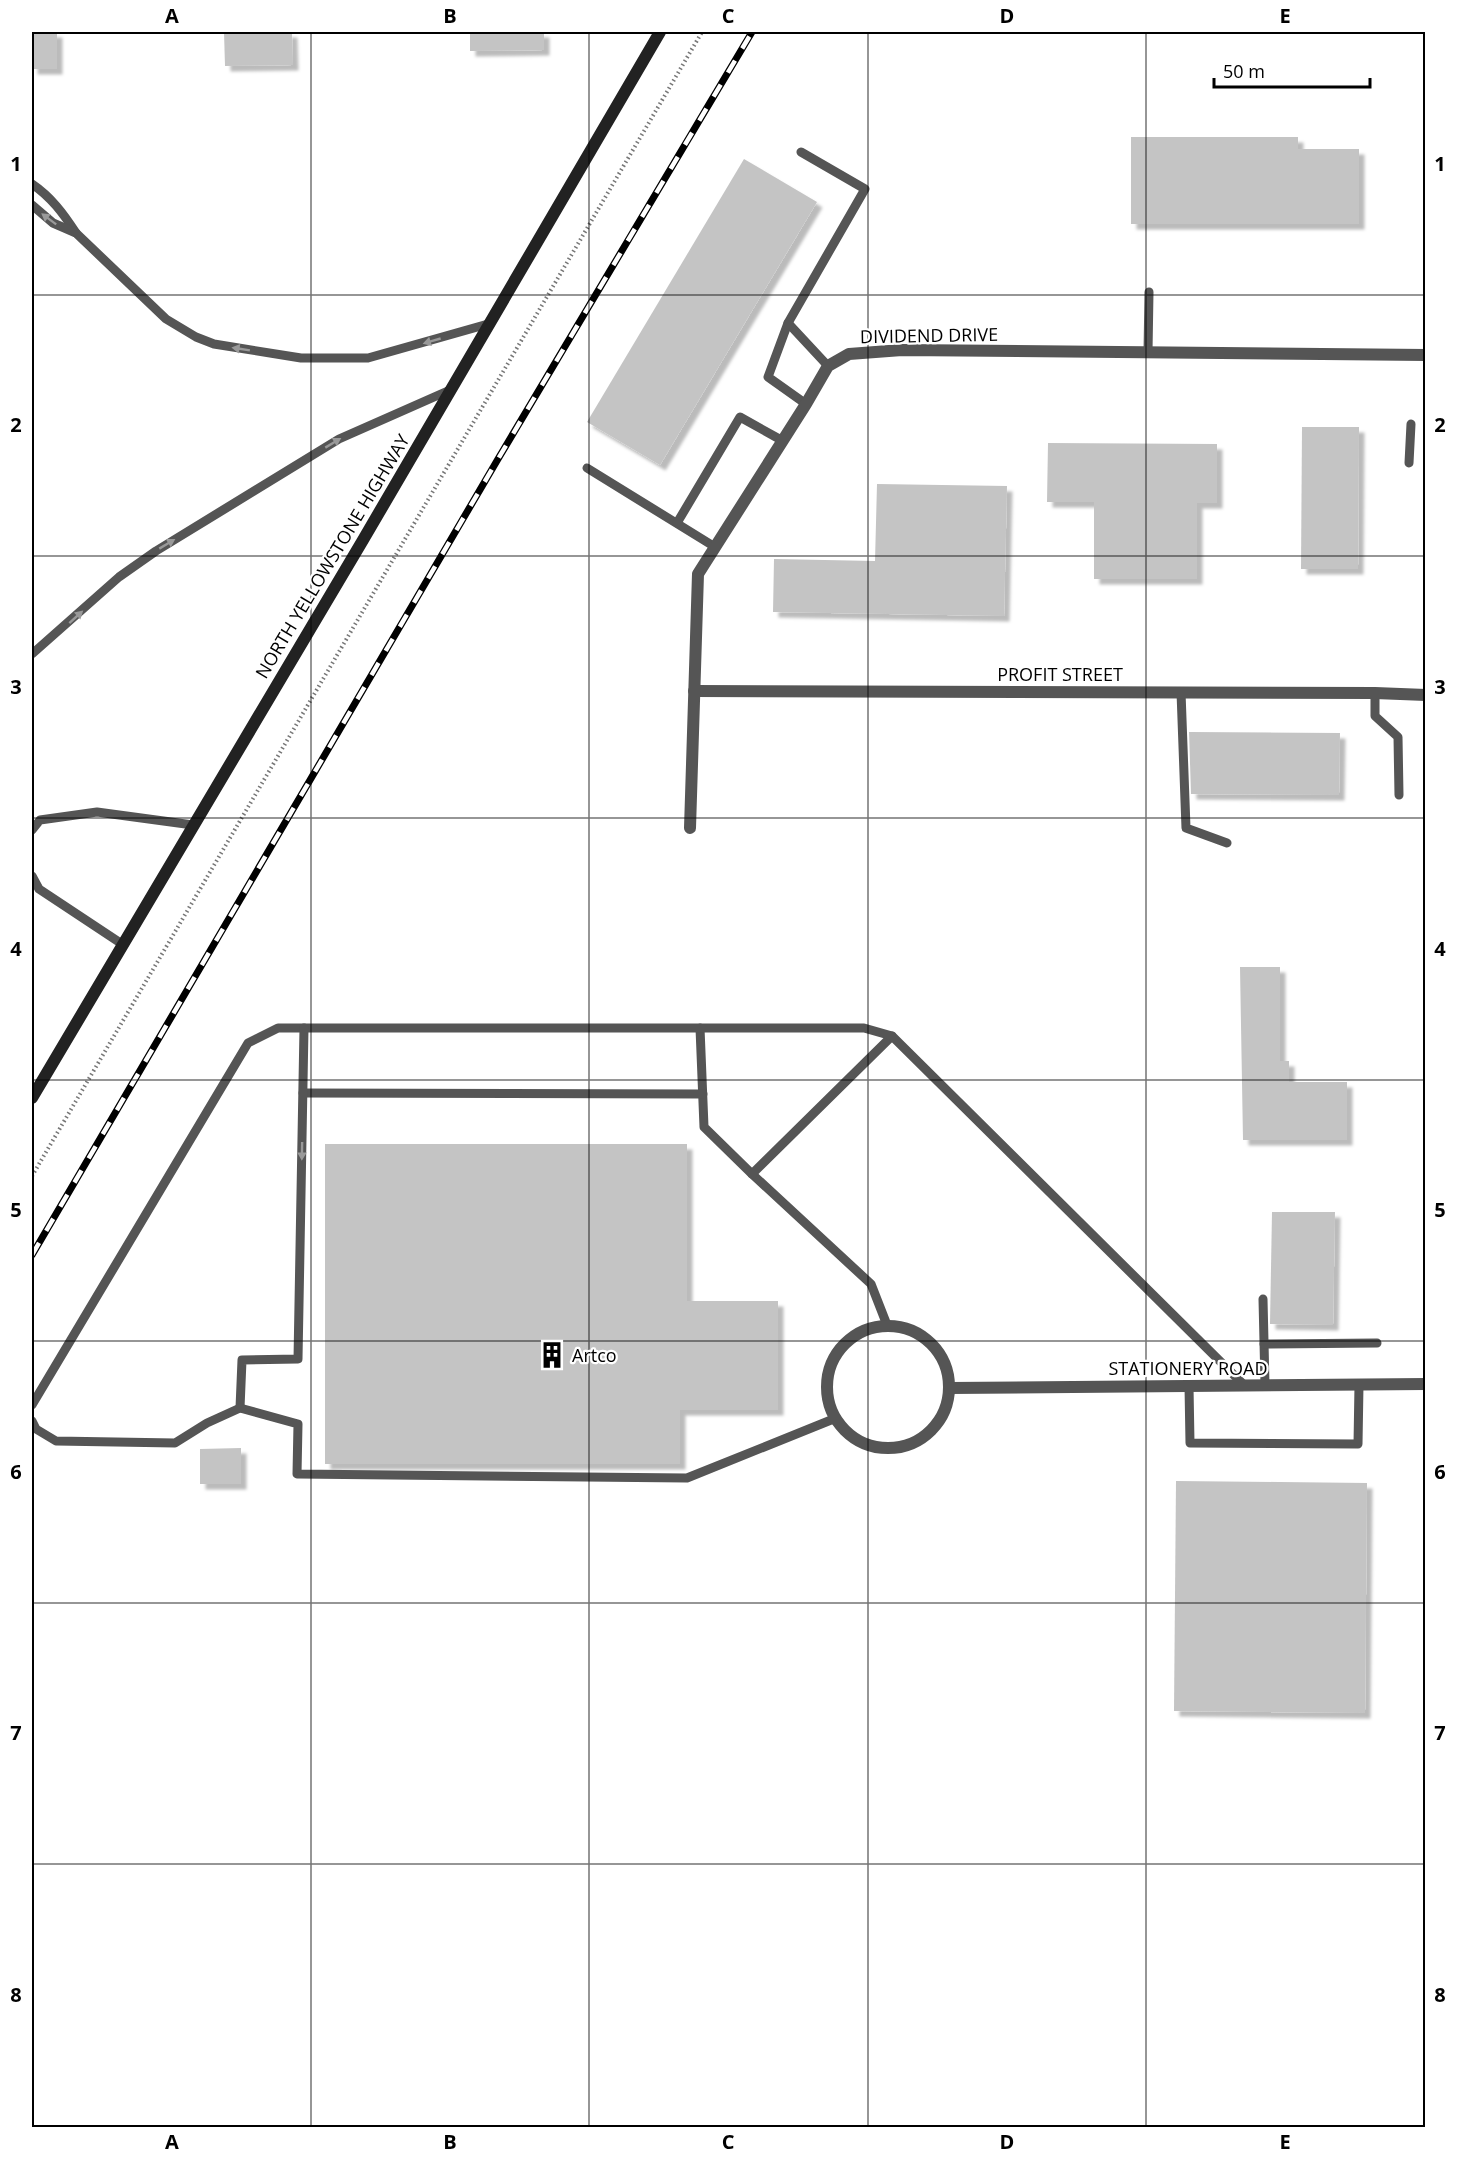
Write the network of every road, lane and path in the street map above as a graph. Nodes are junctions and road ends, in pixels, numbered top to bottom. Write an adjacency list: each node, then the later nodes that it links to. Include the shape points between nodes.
1 (660, 32): 9 (main road, NORTH YELLOWSTONE HIGHWAY)
2 (702, 32): 40 (path)
3 (801, 152): 8 (lane, via 865,189)
4 (32, 184): 6 (lane, via 45,193)
5 (32, 205): 6 (lane, one-way to 5, via 53,223)
6 (76, 233): 9 (lane, one-way to 6, via 368,358 301,358 214,344 166,319)
7 (1149, 292): 10 (lane)
8 (788, 323): 12 (lane); 14 (lane, via 768,377)
9 (488, 324): 13 (main road, NORTH YELLOWSTONE HIGHWAY)
10 (1148, 352): 11 (street, DIVIDEND DRIVE); 12 (street, DIVIDEND DRIVE, via 902,350 849,354)
11 (1425, 355)
12 (828, 366): 14 (street)
13 (450, 390): 21 (lane, one-way to 13, via 156,551 339,439); 27 (main road, NORTH YELLOWSTONE HIGHWAY)
14 (806, 404): 16 (street)
15 (1411, 424): 17 (lane)
16 (783, 441): 19 (lane, via 740,417); 20 (street)
17 (1409, 463)
18 (587, 468): 19 (lane)
19 (677, 523): 20 (lane)
20 (715, 547): 22 (street, via 698,574)
21 (32, 654)
22 (694, 691): 23 (street, PROFIT STREET); 28 (street)
23 (1181, 692): 24 (street, PROFIT STREET); 30 (lane, via 1186,828)
24 (1375, 693): 25 (street, PROFIT STREET); 26 (lane, via 1375,716 1398,737)
25 (1425, 695)
26 (1399, 795)
27 (193, 825): 29 (lane, via 97,812 40,820); 32 (main road, NORTH YELLOWSTONE HIGHWAY)
28 (690, 828)
29 (32, 830)
30 (1227, 843)
31 (32, 876): 32 (lane, via 39,889)
32 (122, 944): 38 (main road, NORTH YELLOWSTONE HIGHWAY)
33 (304, 1028): 34 (lane); 36 (lane); 51 (lane, via 278,1028 248,1043)
34 (700, 1028): 35 (lane, via 864,1028); 37 (lane)
35 (892, 1036): 39 (lane); 46 (lane)
36 (303, 1092): 37 (lane); 52 (lane, one-way to 52, via 298,1359 242,1360)
37 (703, 1094): 39 (lane, via 704,1127)
38 (32, 1098)
39 (752, 1174): 42 (lane, via 871,1284)
40 (32, 1176)
41 (1263, 1299): 44 (lane)
42 (887, 1325): 50 (street, via 907,1328 925,1337 939,1351); 53 (street, via 868,1328 850,1338 837,1352 828,1370 826,1390)
43 (1377, 1343): 44 (lane)
44 (1264, 1344): 47 (lane)
45 (1425, 1384): 48 (street, STATIONERY ROAD)
46 (1244, 1385): 47 (street, STATIONERY ROAD); 49 (street, STATIONERY ROAD)
47 (1265, 1385): 48 (street, STATIONERY ROAD)
48 (1359, 1385): 49 (lane, via 1358,1444 1190,1443)
49 (1189, 1386): 50 (street, STATIONERY ROAD)
50 (950, 1388): 53 (street, via 946,1408 935,1427 900,1448 879,1448 859,1441)
51 (32, 1405)
52 (240, 1407): 53 (lane, via 298,1424 297,1474 687,1478); 54 (lane, via 175,1443 56,1441 36,1429)
53 (836, 1418)
54 (32, 1421)

